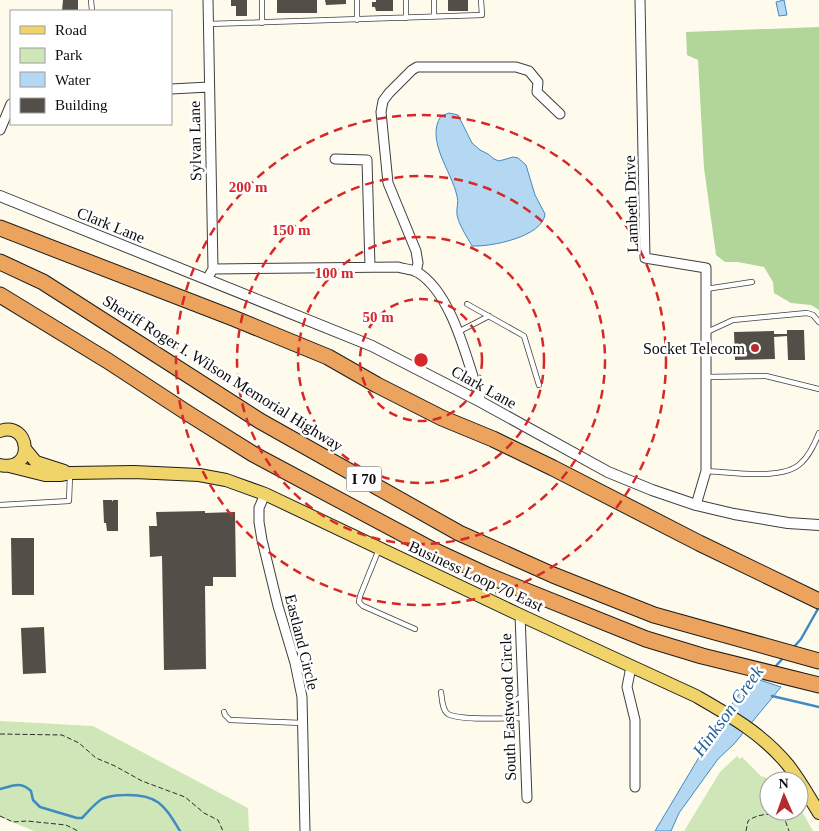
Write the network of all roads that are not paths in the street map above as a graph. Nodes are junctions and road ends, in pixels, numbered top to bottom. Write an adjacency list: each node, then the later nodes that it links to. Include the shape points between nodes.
1 (208, 0): 12 (street, Sylvan Lane)
2 (262, 0): 11 (lane)
3 (357, 0): 10 (lane)
4 (406, 0): 9 (lane)
5 (434, 0): 8 (lane)
6 (481, 0): 8 (lane, via 482,15)
7 (640, 0): 27 (street, Lambeth Drive, via 645,258 706,268)
8 (434, 17): 9 (lane)
9 (406, 18): 10 (lane)
10 (357, 20): 11 (lane)
11 (262, 23): 12 (lane)
12 (208, 24): 13 (street, Sylvan Lane)
13 (209, 87): 14 (street); 23 (street, Sylvan Lane)
14 (172, 89)
15 (10, 106): 17 (street)
16 (560, 114): 24 (street, via 537,92 538,82 529,71 516,67 417,67 389,93 380,112 388,183 418,257)
17 (0, 130)
18 (335, 159): 22 (street, via 368,160)
19 (0, 196): 25 (street, Clark Lane)
20 (0, 228): 49 (highway, via 328,357 442,418 545,464)
21 (0, 262): 52 (highway, Sheriff Roger I. Wilson Memorial Highway / I 70, via 43,282 260,421 459,532 553,575 654,615)
22 (370, 267): 23 (street); 24 (street, via 398,267)
23 (213, 269): 25 (street, Sylvan Lane)
24 (416, 272): 32 (street, via 444,300)
25 (207, 281): 37 (street, Clark Lane, via 372,346)
26 (752, 282): 27 (lane)
27 (706, 289): 33 (street, Lambeth Drive)
28 (0, 295): 54 (highway, I 70, via 253,454 431,549 646,639)
29 (466, 304): 30 (lane)
30 (489, 316): 32 (lane); 35 (lane, via 524,336)
31 (819, 322): 33 (lane, via 813,314 807,313 733,320)
32 (458, 332): 37 (street)
33 (706, 333): 34 (street, Lambeth Drive)
34 (706, 377): 36 (lane, via 766,376); 42 (street, Lambeth Drive)
35 (539, 385)
36 (819, 389)
37 (481, 402): 46 (street, Clark Lane, via 608,472)
38 (0, 431): 40 (main road, Business Loop 70 East, via 13,430 20,434)
39 (819, 433): 42 (lane, via 801,464 785,472)
40 (26, 450): 41 (main road, via 17,464); 43 (main road, Business Loop 70 East, via 42,465)
41 (5, 466): 43 (main road, Business Loop 70 East, via 45,476)
42 (706, 471): 46 (street, Lambeth Drive)
43 (71, 472): 44 (main road, Business Loop 70 East, via 198,475 226,480); 45 (lane, via 69,502)
44 (266, 494): 48 (main road, Business Loop 70 East); 60 (street, Eastland Circle, via 259,508 258,522 295,663 302,698)
45 (0, 505)
46 (696, 505): 47 (street, Clark Lane, via 757,518)
47 (819, 525)
48 (380, 548): 50 (main road, Business Loop 70 East); 51 (lane, via 359,602)
49 (819, 601)
50 (520, 615): 53 (main road, Business Loop 70 East); 56 (street, South Eastwood Circle)
51 (415, 629)
52 (819, 661)
53 (631, 667): 61 (street, via 627,688 634,720); 63 (main road, Business Loop 70 East, via 696,696 763,739 797,777)
54 (819, 685)
55 (441, 692): 58 (lane, via 447,714)
56 (523, 697): 58 (lane, via 512,702); 59 (street, South Eastwood Circle)
57 (224, 712): 60 (lane, via 230,720)
58 (513, 718): 59 (lane)
59 (524, 718): 62 (street, South Eastwood Circle)
60 (302, 723): 64 (street, Eastland Circle)
61 (635, 787)
62 (527, 798)
63 (819, 813)
64 (305, 831)

